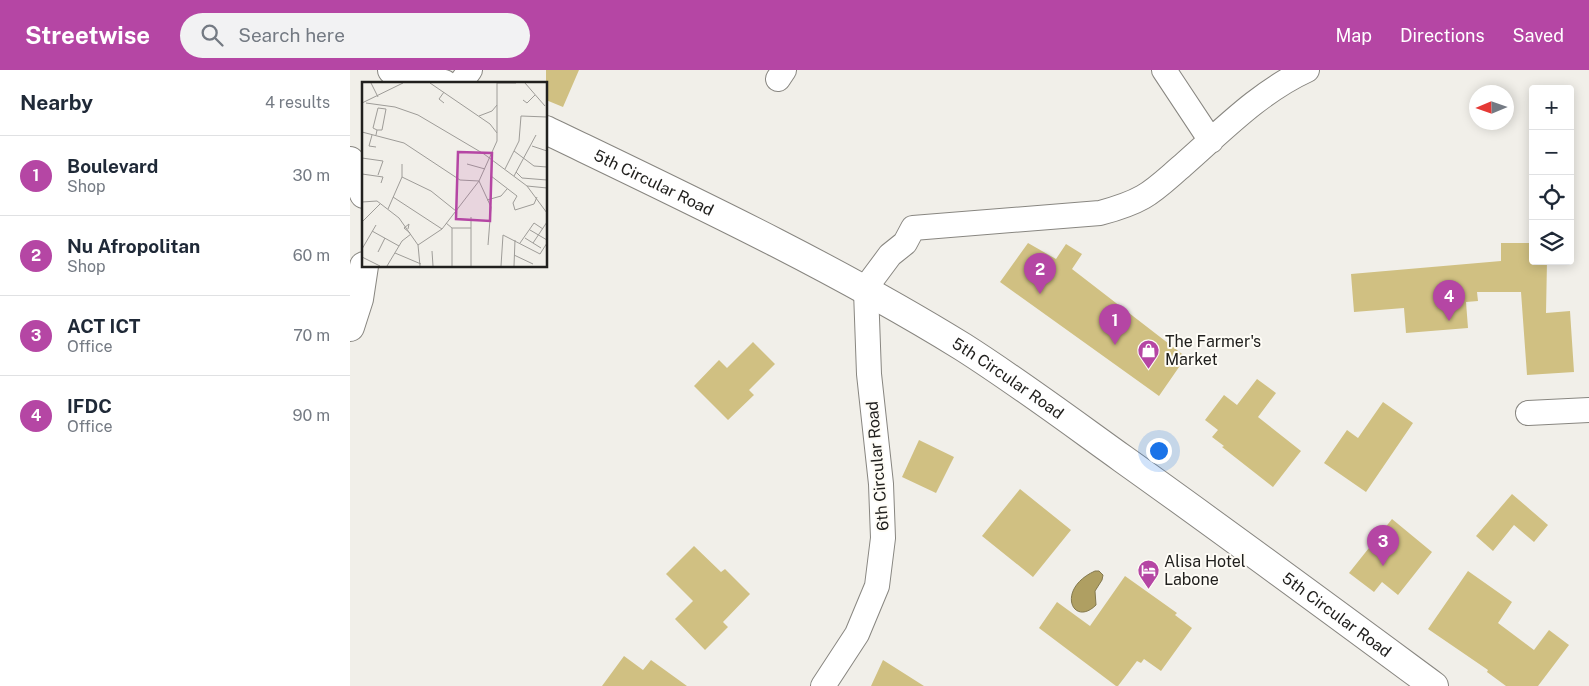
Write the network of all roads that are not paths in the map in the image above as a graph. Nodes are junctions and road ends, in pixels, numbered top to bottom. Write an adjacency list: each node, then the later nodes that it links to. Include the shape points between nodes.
1 (392, 70): 5 (street)
2 (470, 70): 6 (street)
3 (1164, 70): 8 (street)
4 (1307, 70): 8 (street, via 1257,100)
5 (437, 82)
6 (461, 82)
7 (548, 131): 12 (street, 5th Circular Road)
8 (1211, 141): 12 (street, via 1146,196 1100,214 913,228)
9 (350, 161): 10 (street)
10 (362, 189)
11 (363, 268): 13 (street)
12 (865, 290): 17 (street, 6th Circular Road, via 883,538 877,586 857,634); 18 (street, 5th Circular Road, via 962,347 1050,405)
13 (355, 299): 14 (street)
14 (350, 327)
15 (1589, 410): 16 (street)
16 (1528, 413)
17 (823, 686)
18 (1434, 686)

